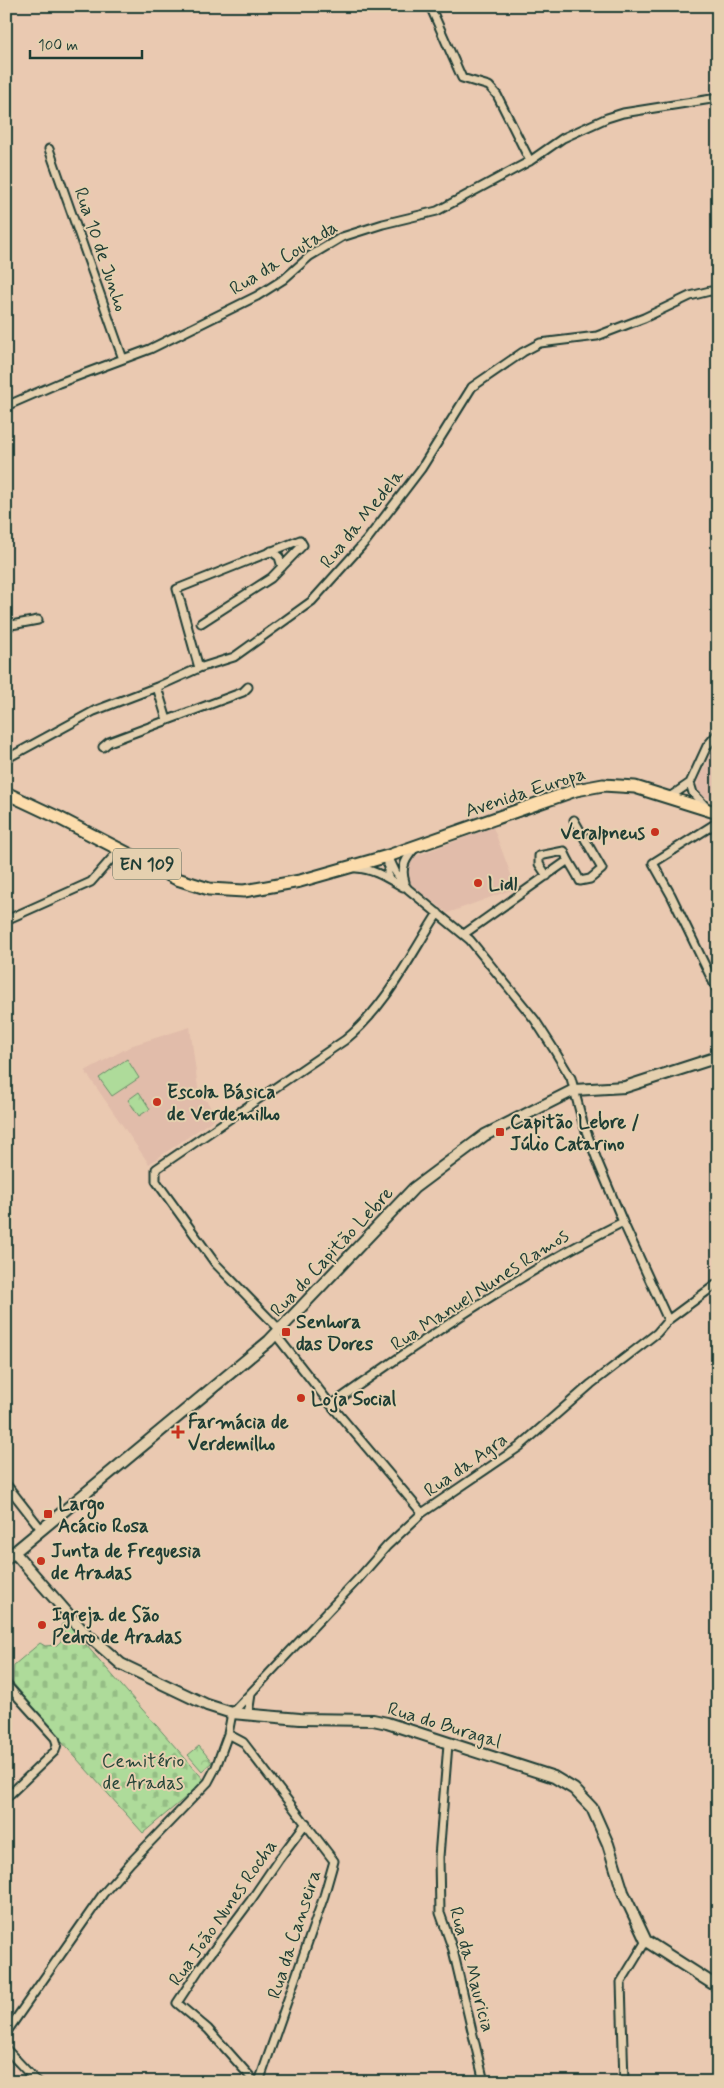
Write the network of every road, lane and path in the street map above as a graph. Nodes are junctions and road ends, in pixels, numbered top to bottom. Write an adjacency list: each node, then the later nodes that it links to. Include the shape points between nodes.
1 (430, 6): 4 (street, via 462,78 489,86 497,94)
2 (718, 98): 4 (street, Rua da Coutada, via 607,118 564,138)
3 (49, 149): 6 (street, Rua 10 de Junho)
4 (530, 161): 6 (street, Rua da Coutada, via 437,210 342,237 310,256 284,279 257,296)
5 (718, 292): 13 (street, Rua da Medela, via 690,296 598,336 540,343 472,388 416,477 366,541 312,601 234,657)
6 (123, 359): 7 (street, Rua da Coutada)
7 (6, 406)
8 (271, 551): 9 (street, via 279,557); 9 (street, via 300,540 303,545); 13 (street, via 177,588)
9 (282, 567): 11 (street, via 271,578)
10 (38, 620): 12 (street)
11 (201, 623)
12 (6, 626)
13 (200, 668): 15 (street, Rua da Medela)
14 (248, 686): 16 (street, via 243,692)
15 (157, 687): 16 (street); 19 (street, Rua da Medela, via 84,715)
16 (167, 720): 18 (street)
17 (718, 733): 20 (street, via 707,746)
18 (103, 747)
19 (6, 759)
20 (690, 783): 22 (street); 23 (street, via 698,800)
21 (6, 793): 27 (main road, EN 109)
22 (668, 798): 23 (main road, Avenida Europa / EN 109); 26 (main road, Avenida Europa / EN 109, via 635,787 602,785 576,790)
23 (714, 812)
24 (574, 820): 29 (street, via 602,869 590,879 580,881)
25 (718, 822): 37 (street, via 653,863)
26 (416, 847): 28 (main road, Avenida Europa / EN 109); 33 (street, via 406,858 402,875)
27 (119, 850): 30 (main road, EN 109, via 176,879 209,889 244,890 300,881); 35 (street, via 91,882)
28 (388, 856): 30 (main road, Avenida Europa / EN 109); 32 (street); 33 (street)
29 (568, 861): 31 (street); 31 (street, via 564,852 539,856 539,864)
30 (345, 868): 32 (street, via 365,869)
31 (547, 876): 36 (street)
32 (388, 878): 33 (street)
33 (408, 889): 34 (street)
34 (438, 913): 36 (street); 43 (street, via 373,1014 359,1029 156,1169 156,1181 197,1240)
35 (6, 920)
36 (464, 934): 39 (street, via 535,1020 571,1078)
37 (718, 992)
38 (718, 1057): 39 (street, Rua do Capitão Lebre, via 625,1087)
39 (574, 1090): 40 (street, via 583,1123); 43 (street, Rua do Capitão Lebre, via 485,1135 414,1188)
40 (623, 1222): 42 (street); 44 (street, Rua Manuel Nunes Ramos, via 574,1246 512,1283)
41 (718, 1283): 42 (street, Rua da Agra)
42 (668, 1320): 46 (street, Rua da Agra, via 657,1333 591,1384 519,1447)
43 (278, 1333): 44 (street); 47 (street, Rua do Capitão Lebre)
44 (331, 1405): 46 (street)
45 (6, 1484): 47 (street)
46 (422, 1513): 50 (street, Rua da Agra, via 387,1546)
47 (41, 1529): 48 (street, Rua do Capitão Lebre)
48 (10, 1555): 51 (street, Rua do Buragal, via 82,1630 121,1664 207,1705)
49 (6, 1684): 55 (street, via 57,1744 55,1751)
50 (251, 1694): 51 (street, Rua da Agra); 52 (street)
51 (232, 1713): 52 (street, Rua do Buragal); 53 (street)
52 (248, 1714): 54 (street, Rua do Buragal, via 300,1719 373,1720)
53 (228, 1734): 56 (street, Rua da Canseira, via 243,1742); 59 (street, via 208,1782 102,1894)
54 (448, 1744): 57 (street, Rua do Buragal, via 554,1777 574,1789 592,1808 608,1844 626,1901); 63 (street, Rua da Mauricia, via 439,1857 440,1913 453,1950)
55 (6, 1798)
56 (306, 1823): 62 (street, Rua da Canseira, via 334,1861); 62 (street, Rua João Nunes Rocha, via 278,1858 178,2003 208,2029)
57 (646, 1941): 58 (street); 64 (street, via 621,1982)
58 (718, 1987)
59 (6, 2033)
60 (6, 2049): 61 (street)
61 (37, 2082)
62 (257, 2082)
63 (484, 2082)
64 (624, 2082)

